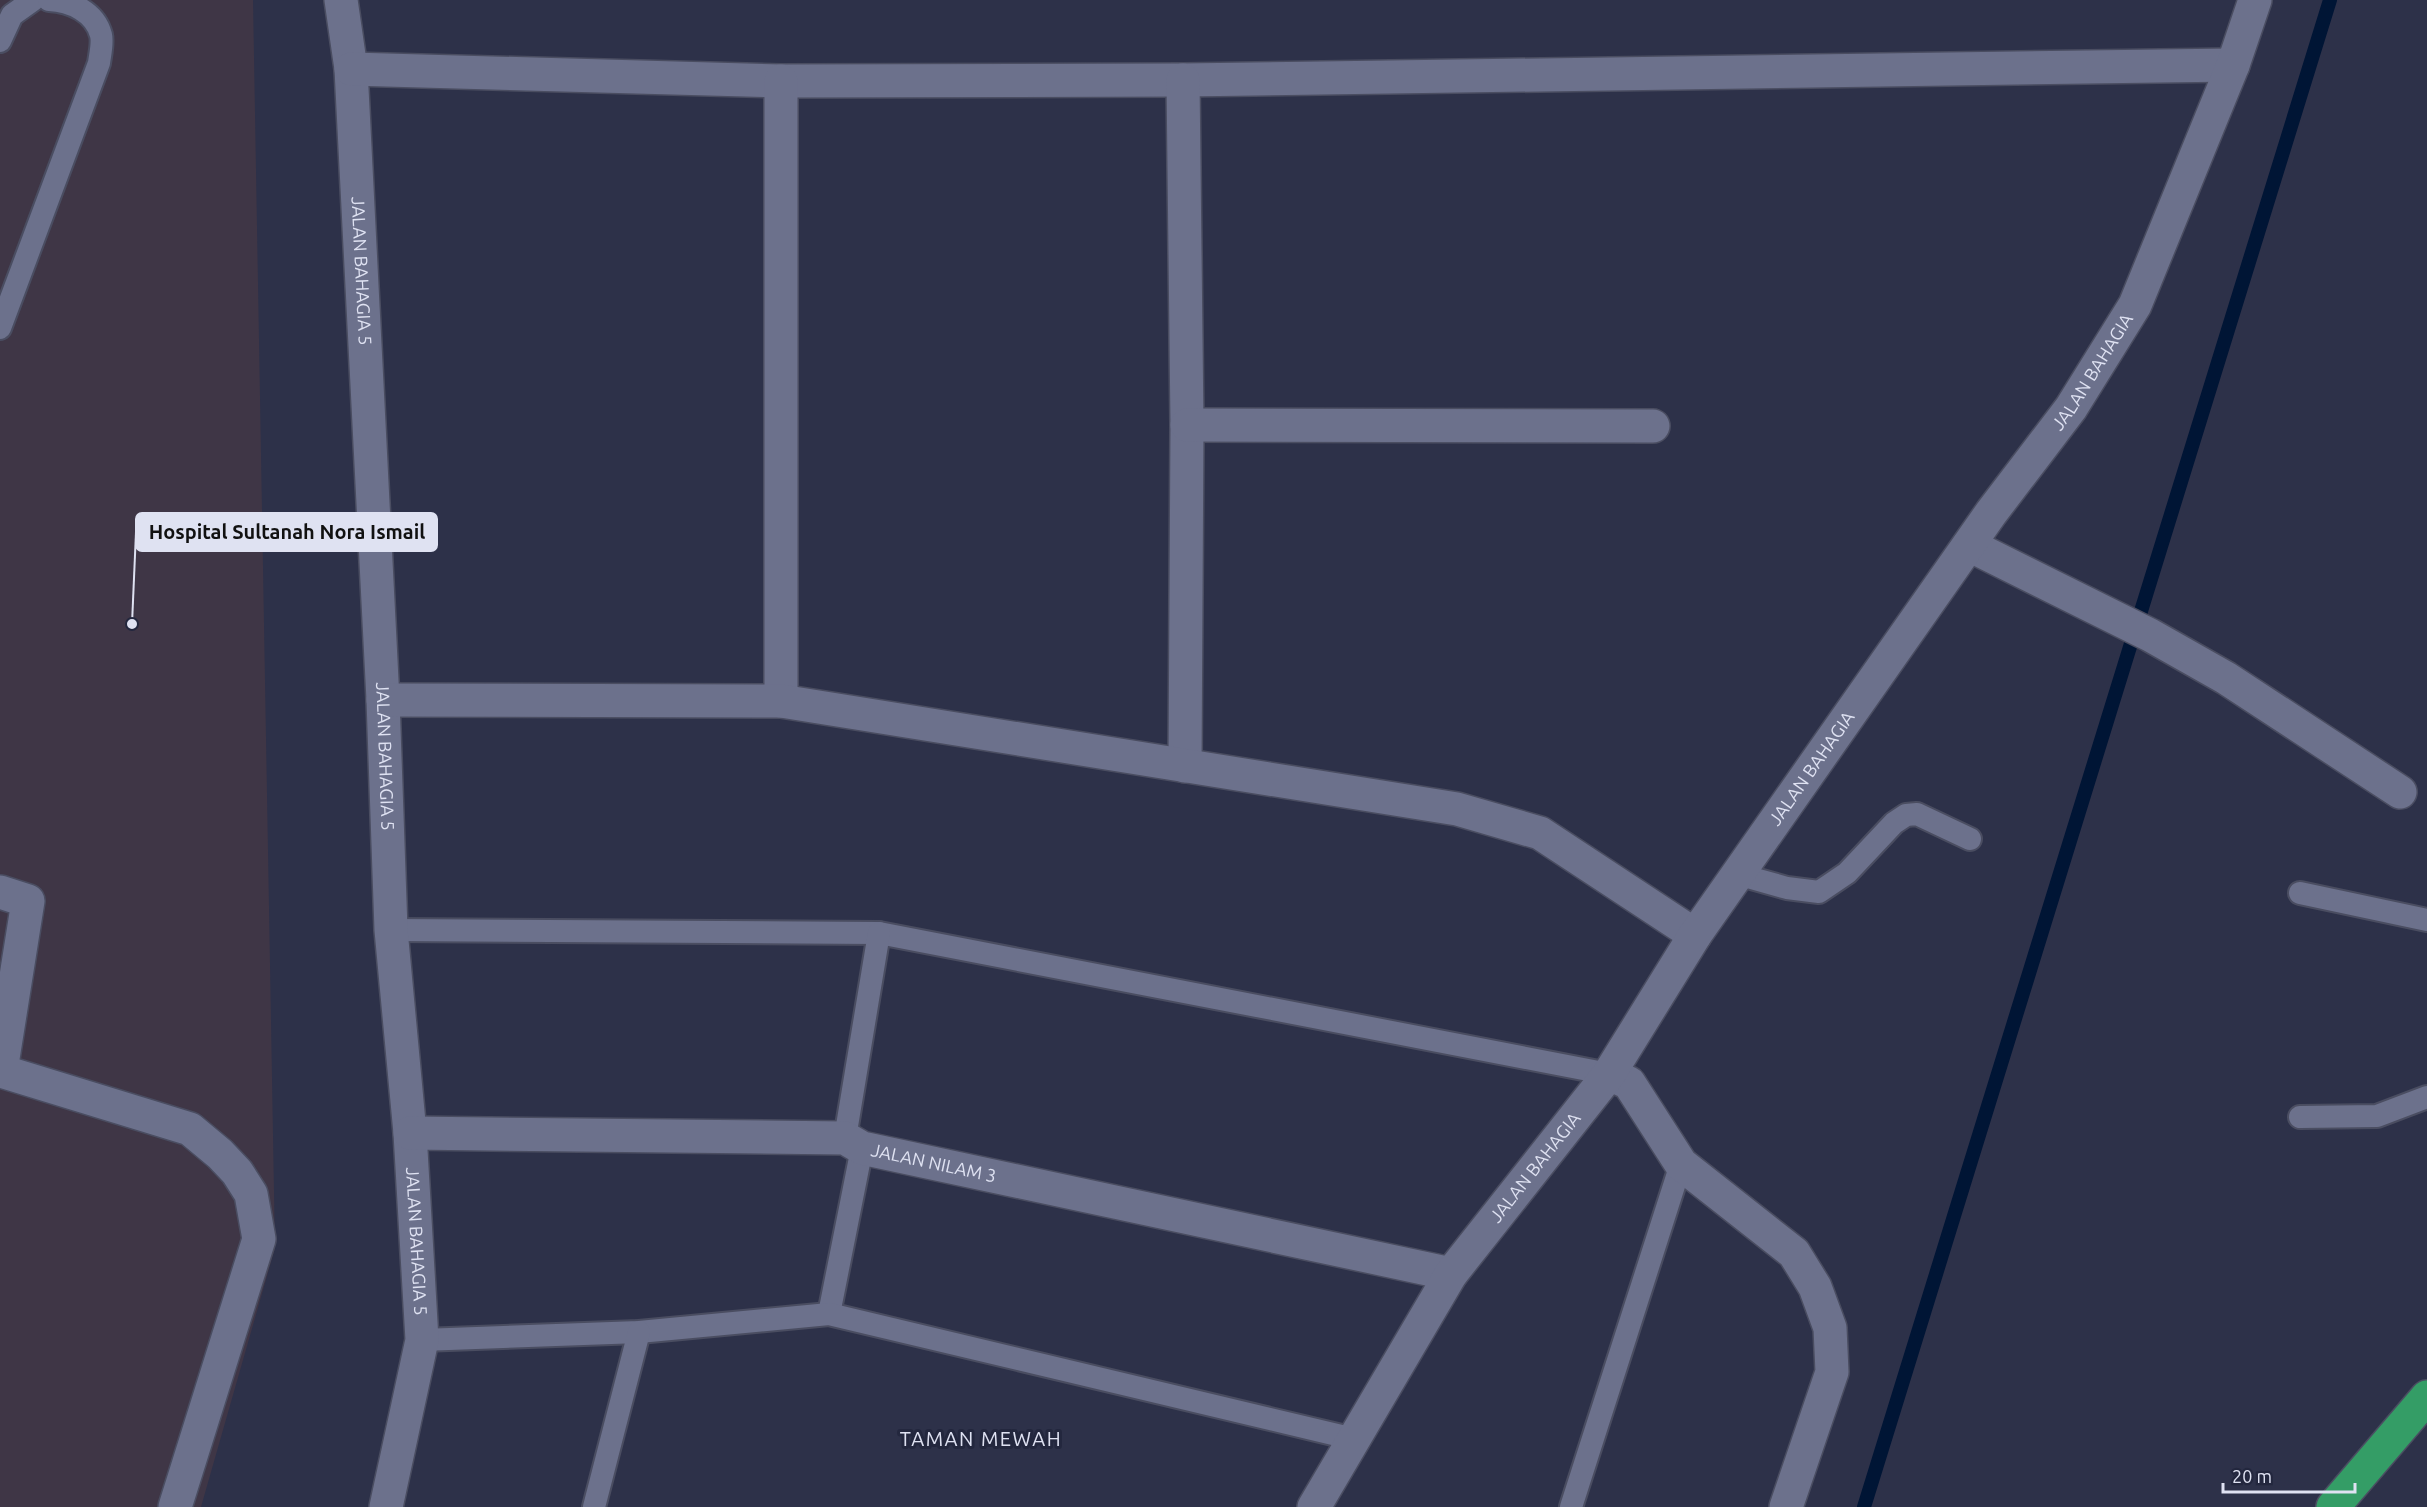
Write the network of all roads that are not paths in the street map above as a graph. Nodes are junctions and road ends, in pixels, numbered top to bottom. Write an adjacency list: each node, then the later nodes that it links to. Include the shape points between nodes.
1 (33, 0): 5 (lane, via 12,15)
2 (50, 0): 10 (lane, via 62,1 91,15 102,36 99,63)
3 (341, 0): 7 (street, JALAN BAHAGIA 5)
4 (2255, 0): 6 (street, JALAN BAHAGIA)
5 (0, 40)
6 (2233, 65): 8 (street); 13 (street, JALAN BAHAGIA, via 2135,305 2072,408)
7 (351, 69): 9 (street); 14 (street, JALAN BAHAGIA 5)
8 (1183, 80): 9 (street); 11 (street)
9 (781, 81): 15 (street)
10 (0, 328)
11 (1187, 425): 12 (street); 16 (street)
12 (1653, 426)
13 (1969, 545): 17 (street, via 2150,635 2226,678); 19 (street, JALAN BAHAGIA)
14 (383, 700): 15 (street); 23 (street, JALAN BAHAGIA 5)
15 (781, 701): 16 (street)
16 (1185, 766): 25 (street, via 1457,808 1540,833)
17 (2400, 792)
18 (1970, 839): 19 (lane, via 1917,814 1906,815 1847,873 1819,892 1786,888)
19 (1737, 874): 25 (street, JALAN BAHAGIA)
20 (0, 892): 38 (street, via 28,901 1,1071 190,1130 220,1154 251,1194 259,1239)
21 (2300, 893): 22 (lane)
22 (2427, 920)
23 (391, 930): 24 (lane); 29 (street, JALAN BAHAGIA 5)
24 (879, 933): 26 (lane); 30 (lane)
25 (1695, 934): 26 (street, JALAN BAHAGIA)
26 (1609, 1074): 31 (street, via 1629,1083); 32 (street, JALAN BAHAGIA)
27 (2427, 1096): 28 (lane, via 2377,1116)
28 (2300, 1117)
29 (410, 1133): 30 (street, JALAN NILAM 3); 35 (street, JALAN BAHAGIA 5)
30 (853, 1143): 32 (street, JALAN NILAM 3); 33 (lane)
31 (1681, 1164): 42 (lane); 43 (street, via 1794,1253 1815,1287 1830,1328 1832,1372)
32 (1451, 1274): 37 (street, JALAN BAHAGIA)
33 (829, 1314): 34 (lane); 37 (lane)
34 (639, 1332): 35 (lane); 40 (lane)
35 (422, 1340): 39 (street, JALAN BAHAGIA 5)
36 (2427, 1397): 44 (highway)
37 (1354, 1439): 41 (street, JALAN BAHAGIA)
38 (175, 1507)
39 (386, 1507)
40 (594, 1507)
41 (1314, 1507)
42 (1570, 1507)
43 (1786, 1507)
44 (2333, 1507)

